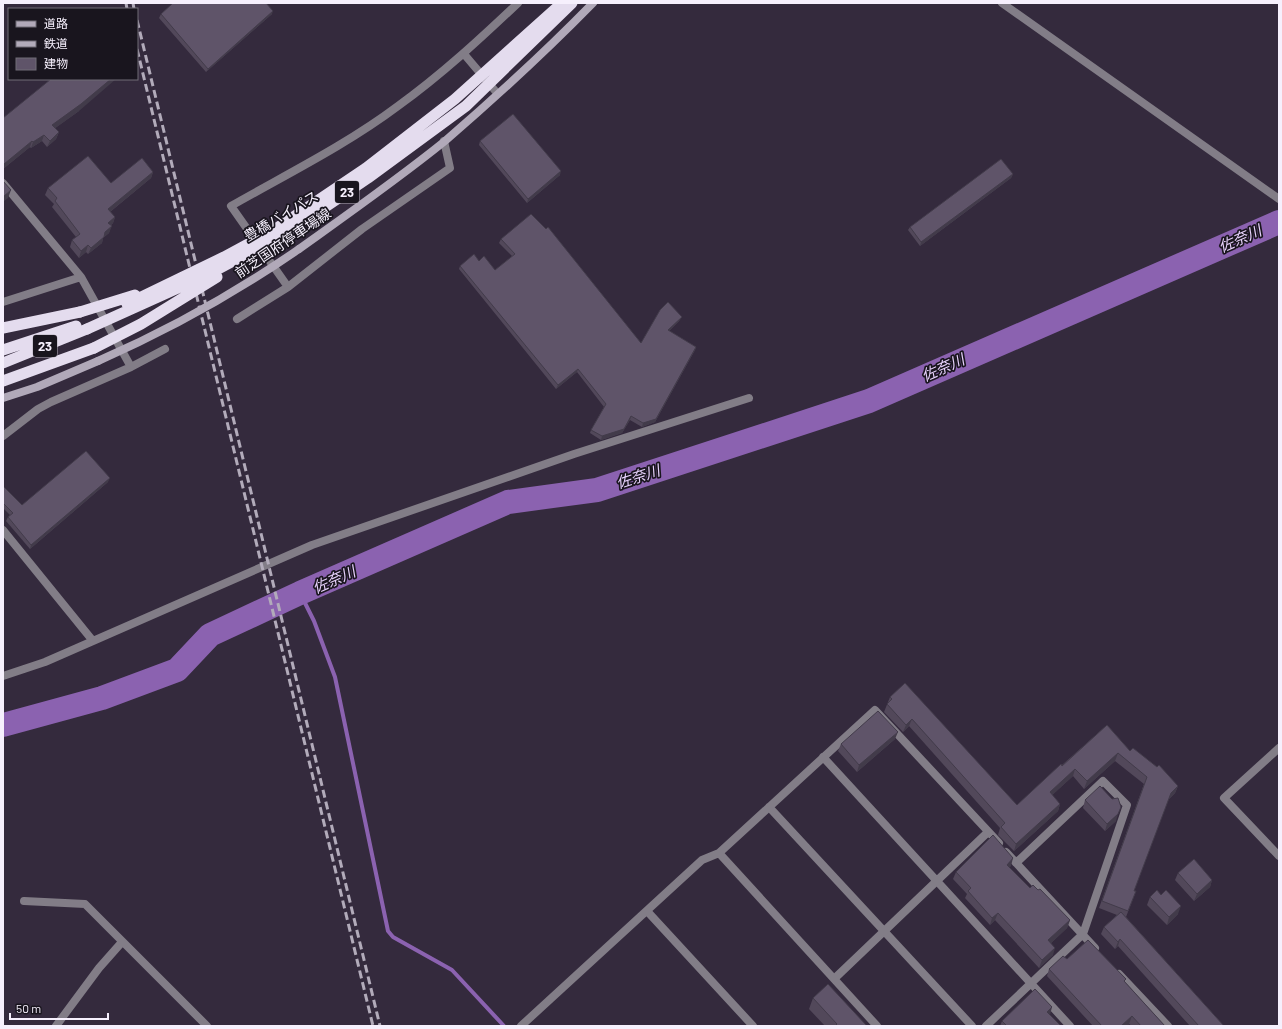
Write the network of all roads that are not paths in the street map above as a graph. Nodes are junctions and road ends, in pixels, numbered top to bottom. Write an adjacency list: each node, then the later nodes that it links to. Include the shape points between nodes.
1 (518, 3): 6 (street)
2 (562, 3): 13 (highway, 豊橋バイパス / 23, bridge, via 455,99 366,168 274,230)
3 (572, 3): 11 (highway, 豊橋バイパス / 23, bridge, via 466,106 368,178)
4 (593, 3): 7 (main road, 前芝国府停車場線, via 551,46)
5 (1002, 3): 10 (street)
6 (464, 54): 7 (street); 14 (street, via 397,107 336,146 231,206)
7 (497, 93): 8 (main road, 前芝国府停車場線)
8 (444, 141): 14 (street, via 450,168 362,229); 24 (main road, 前芝国府停車場線, bridge, via 299,249 204,310 98,361 37,387)
9 (3, 183): 12 (street)
10 (1279, 199)
11 (272, 240): 17 (highway, 豊橋バイパス / 23, bridge, via 209,274); 23 (highway, bridge, via 141,324 94,348)
12 (81, 277): 15 (street); 22 (street)
13 (169, 285): 17 (highway, 豊橋バイパス / 23, bridge); 18 (highway, bridge, via 80,312)
14 (288, 288): 16 (street)
15 (3, 302)
16 (237, 319)
17 (86, 326): 20 (highway, 豊橋バイパス / 23); 21 (highway, 豊橋バイパス / 23)
18 (3, 328)
19 (165, 349): 22 (street)
20 (3, 350)
21 (3, 362)
22 (131, 367): 26 (street, via 38,409)
23 (3, 382)
24 (3, 398)
25 (749, 398): 28 (street, via 574,454 312,545)
26 (3, 436)
27 (3, 530): 28 (street)
28 (93, 641): 29 (street, via 46,662)
29 (3, 676)
30 (1279, 748): 35 (street, via 1224,798)
31 (823, 757): 32 (street); 33 (street, via 875,710); 37 (street)
32 (770, 806): 34 (street); 40 (street)
33 (988, 832): 36 (street); 37 (street)
34 (719, 853): 39 (street, via 702,860); 45 (street)
35 (1279, 856)
36 (1016, 862): 41 (street); 41 (street, via 1103,782 1127,805)
37 (937, 881): 40 (street); 46 (street)
38 (24, 901): 42 (street, via 85,904)
39 (647, 911): 49 (street); 50 (street)
40 (884, 931): 45 (street); 52 (street)
41 (1083, 934): 43 (street); 46 (street)
42 (122, 942): 47 (street); 48 (street)
43 (1104, 957)
44 (1114, 969): 55 (street)
45 (834, 979): 51 (street)
46 (1031, 983): 53 (street); 54 (street)
47 (56, 1026)
48 (207, 1026)
49 (521, 1026)
50 (753, 1026)
51 (877, 1026)
52 (972, 1026)
53 (986, 1026)
54 (1070, 1026)
55 (1168, 1026)

